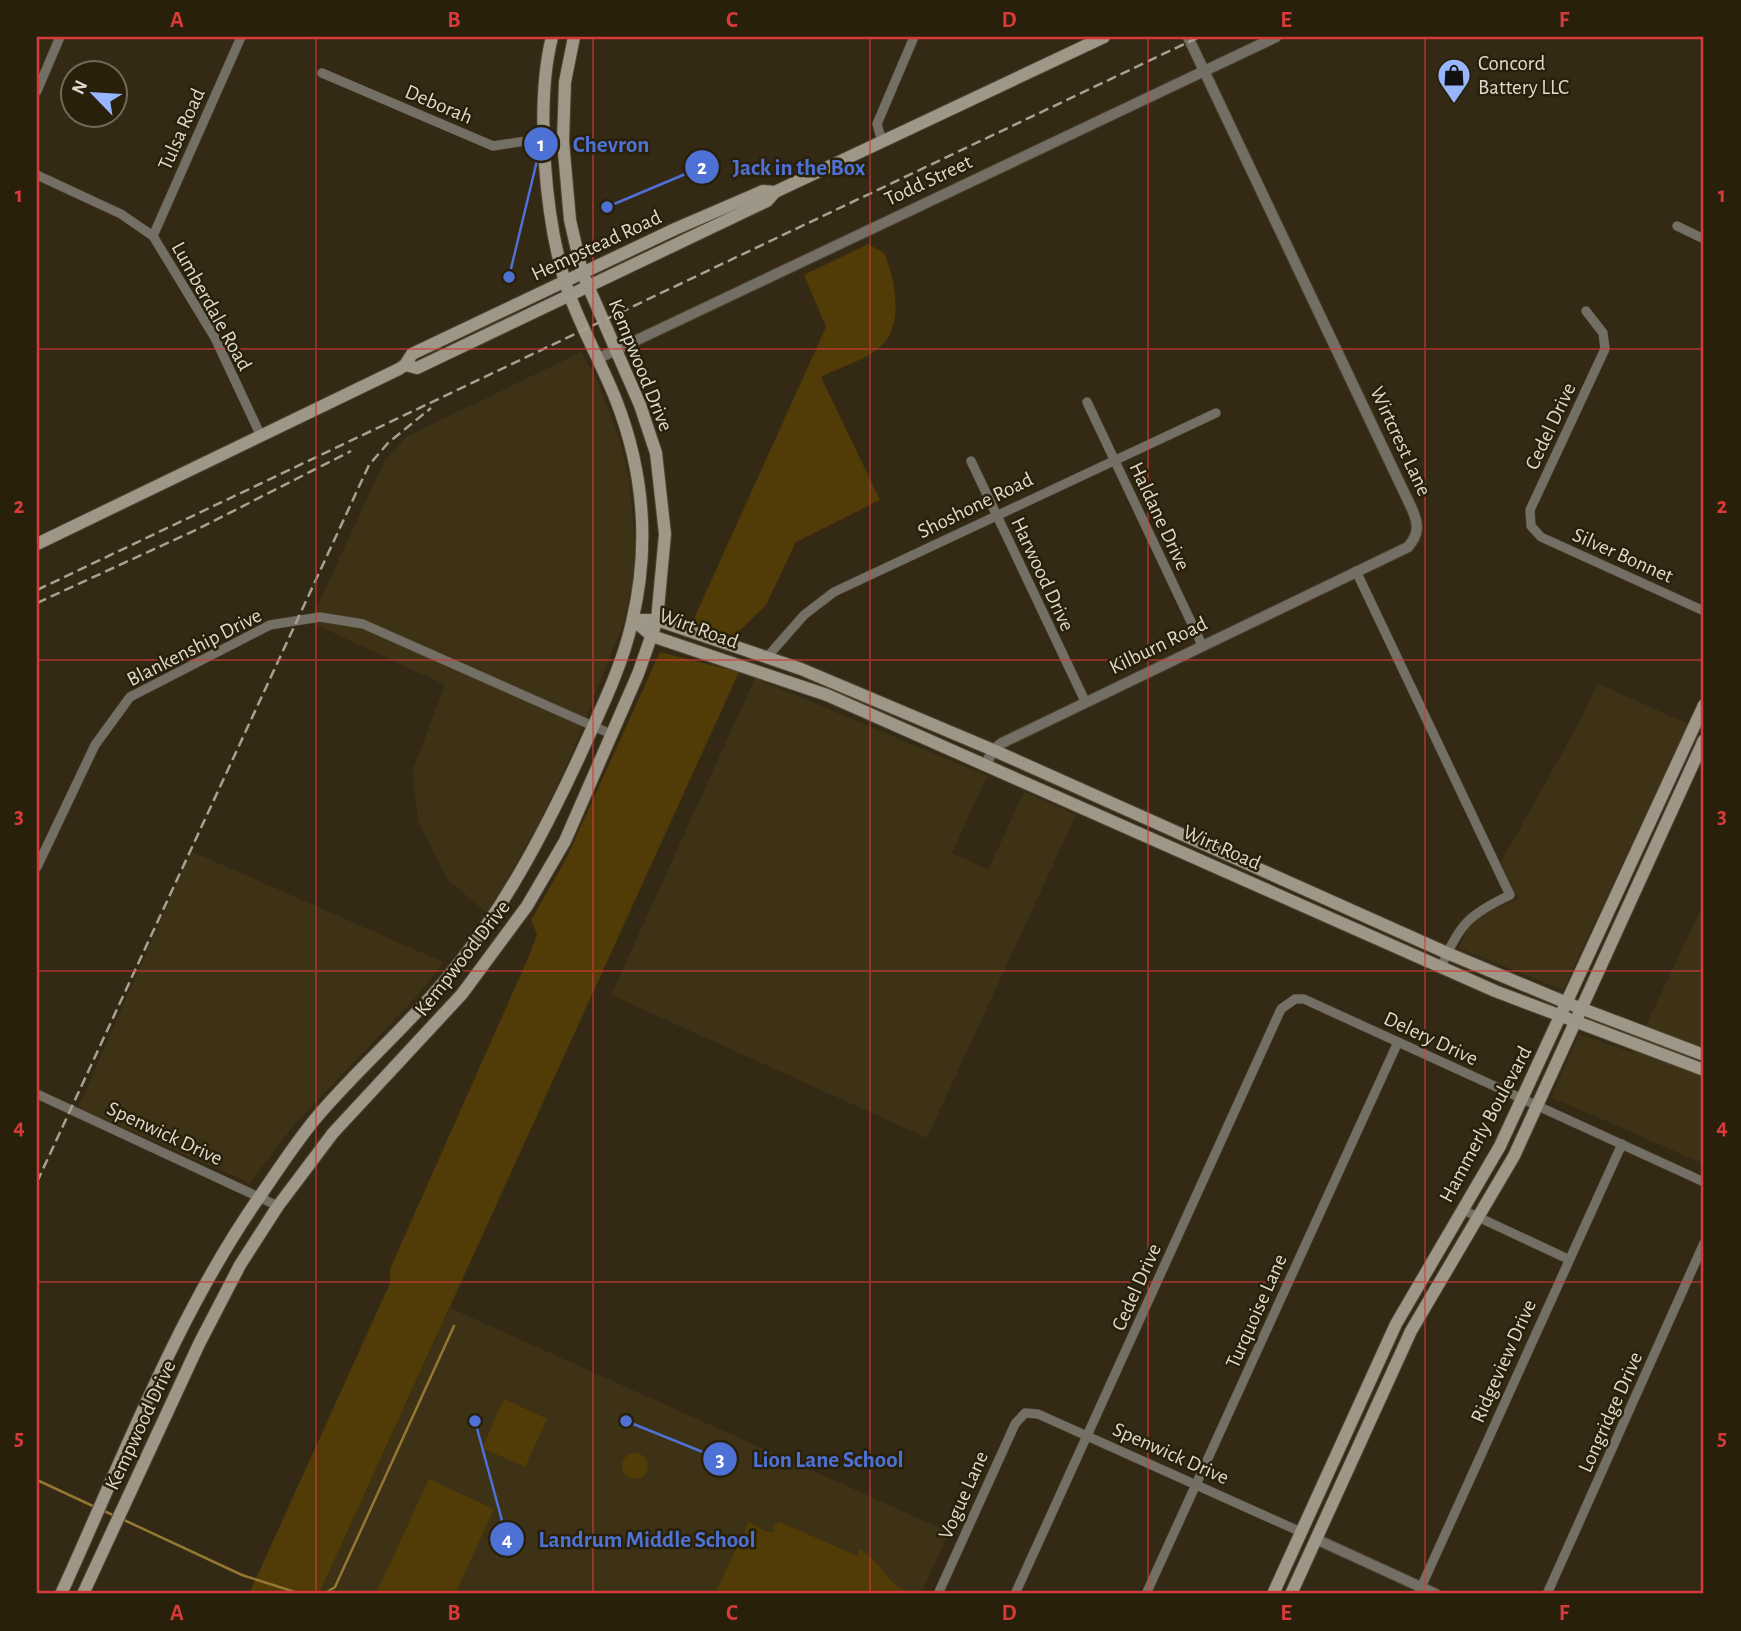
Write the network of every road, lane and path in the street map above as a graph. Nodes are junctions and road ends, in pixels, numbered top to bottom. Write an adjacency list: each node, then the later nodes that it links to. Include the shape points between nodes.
1 (60, 37): 11 (street)
2 (241, 37): 17 (street, Tulsa Road)
3 (552, 37): 12 (main road, Kempwood Drive, via 545,80)
4 (574, 37): 19 (main road, Kempwood Drive, via 565,82 563,141 570,220)
5 (914, 37): 13 (street, via 877,124)
6 (1104, 37): 13 (main road, Hempstead Road)
7 (1188, 37): 9 (street, Wirtcrest Lane)
8 (1276, 37): 9 (street, Todd Street)
9 (1205, 71): 24 (street, Todd Street); 37 (street, Wirtcrest Lane, via 1418,524 1416,538 1408,547)
10 (322, 73): 12 (street, Deborah, via 493,146)
11 (37, 90)
12 (544, 138): 20 (main road, Kempwood Drive, via 552,224)
13 (882, 141): 15 (main road, Hempstead Road)
14 (37, 175): 17 (street, Lumberdale Road, via 121,214)
15 (775, 192): 19 (main road, Hempstead Road, via 753,194); 21 (main road, Hempstead Road, via 767,201)
16 (1677, 226): 18 (street)
17 (153, 236): 29 (street, Lumberdale Road, via 215,338)
18 (1704, 239)
19 (582, 272): 20 (main road, Hempstead Road); 21 (main road, Kempwood Drive)
20 (565, 281): 22 (main road, Kempwood Drive); 26 (main road, Hempstead Road, via 412,354)
21 (588, 286): 22 (main road, Hempstead Road); 24 (main road, Kempwood Drive)
22 (569, 295): 25 (main road, Kempwood Drive); 26 (main road, Hempstead Road, via 417,368)
23 (1586, 311): 35 (street, Cedel Drive, via 1605,340 1605,349 1530,510)
24 (615, 351): 25 (street, Todd Street); 32 (main road, Kempwood Drive, via 640,405)
25 (597, 359): 33 (main road, Kempwood Drive, via 616,400)
26 (405, 365): 29 (main road, Hempstead Road)
27 (1087, 402): 30 (street, Haldane Drive)
28 (1216, 413): 30 (street, Shoshone Road)
29 (261, 436): 36 (main road, Hempstead Road)
30 (1114, 458): 34 (street, Shoshone Road); 42 (street, Haldane Drive)
31 (971, 461): 34 (street, Harwood Drive)
32 (659, 477): 33 (main road); 40 (main road, Kempwood Drive, via 665,534)
33 (639, 481): 39 (main road, Kempwood Drive, via 644,544)
34 (996, 514): 43 (street, Shoshone Road, via 834,592 804,615); 44 (street, Harwood Drive)
35 (1531, 526): 38 (street, Silver Bonnet, via 1541,537)
36 (37, 544)
37 (1356, 571): 42 (street, Kilburn Road); 56 (street, via 1510,895 1475,912)
38 (1704, 611)
39 (633, 620): 40 (main road, Wirt Road); 41 (main road, Wirt Road); 46 (main road, Kempwood Drive)
40 (657, 620): 41 (main road, Kempwood Drive); 43 (main road, Wirt Road)
41 (652, 636): 47 (main road, Kempwood Drive); 52 (main road, Wirt Road, via 797,683)
42 (1202, 645): 44 (street, Kilburn Road)
43 (768, 656): 50 (main road, Wirt Road)
44 (1085, 701): 50 (street, Kilburn Road)
45 (1704, 705): 49 (main road, Hammerly Boulevard)
46 (594, 726): 47 (street, Blankenship Drive); 53 (street, Blankenship Drive, via 363,624 320,618 270,625 130,697 95,745); 70 (main road, Kempwood Drive, via 545,830 481,934 445,980 315,1119)
47 (611, 734): 71 (main road, Kempwood Drive, via 565,841 500,945 428,1033 333,1133)
48 (1704, 740): 51 (main road, Hammerly Boulevard)
49 (1685, 747): 51 (street); 54 (main road, Hammerly Boulevard)
50 (993, 750): 52 (street); 56 (main road, Wirt Road)
51 (1701, 755): 55 (main road, Hammerly Boulevard)
52 (986, 764): 56 (main road, Wirt Road)
53 (37, 867)
54 (1630, 867): 55 (main road); 58 (main road, Hammerly Boulevard)
55 (1643, 873): 59 (main road, Hammerly Boulevard)
56 (1445, 959): 58 (main road, Wirt Road); 60 (main road, Wirt Road)
57 (1295, 999): 62 (street, Delery Drive); 81 (street, Cedel Drive, via 1281,1009)
58 (1567, 1003): 59 (main road, Wirt Road); 60 (main road, Hammerly Boulevard)
59 (1580, 1007): 61 (main road, Hammerly Boulevard); 63 (main road, Wirt Road)
60 (1561, 1018): 61 (main road, Wirt Road); 66 (main road, Hammerly Boulevard)
61 (1574, 1023): 64 (main road, Wirt Road); 67 (main road, Hammerly Boulevard)
62 (1398, 1042): 66 (street, Delery Drive); 83 (street, Turquoise Lane)
63 (1704, 1055)
64 (1704, 1070)
65 (37, 1094): 70 (street, Spenwick Drive)
66 (1522, 1099): 67 (street, Delery Drive); 72 (main road, Hammerly Boulevard)
67 (1537, 1105): 68 (street, Delery Drive); 73 (main road, Hammerly Boulevard)
68 (1622, 1144): 69 (street, Delery Drive); 75 (street, Ridgeview Drive)
69 (1704, 1182)
70 (259, 1197): 71 (street, Spenwick Drive); 78 (main road, Kempwood Drive, via 226,1246)
71 (278, 1206): 79 (main road, Kempwood Drive, via 240,1265)
72 (1463, 1210): 73 (street); 76 (main road, Hammerly Boulevard, via 1429,1262)
73 (1478, 1218): 75 (street); 77 (main road, Hammerly Boulevard, via 1444,1270)
74 (1704, 1243): 97 (street, Longridge Drive)
75 (1568, 1259): 88 (street, Ridgeview Drive)
76 (1385, 1348): 77 (main road); 82 (main road, Hammerly Boulevard)
77 (1400, 1355): 85 (main road, Hammerly Boulevard)
78 (166, 1365): 79 (main road); 86 (main road, Kempwood Drive)
79 (185, 1373): 87 (main road, Kempwood Drive)
80 (1025, 1413): 81 (street, Spenwick Drive); 91 (street, Vogue Lane, via 1009,1436)
81 (1087, 1437): 83 (street, Spenwick Drive); 92 (street, Cedel Drive)
82 (1323, 1483): 84 (main road, Hammerly Boulevard); 85 (main road, via 1320,1509 1312,1525)
83 (1196, 1486): 84 (street, Spenwick Drive); 93 (street, Turquoise Lane)
84 (1301, 1532): 94 (main road, Hammerly Boulevard); 95 (main road, via 1304,1542)
85 (1317, 1539): 88 (street); 95 (main road, Hammerly Boulevard)
86 (81, 1551): 87 (main road); 89 (main road, Kempwood Drive)
87 (100, 1559): 90 (main road, Kempwood Drive)
88 (1420, 1591): 96 (street)
89 (61, 1594)
90 (83, 1594)
91 (938, 1594)
92 (1015, 1594)
93 (1146, 1594)
94 (1273, 1594)
95 (1291, 1594)
96 (1436, 1594)
97 (1547, 1594)

